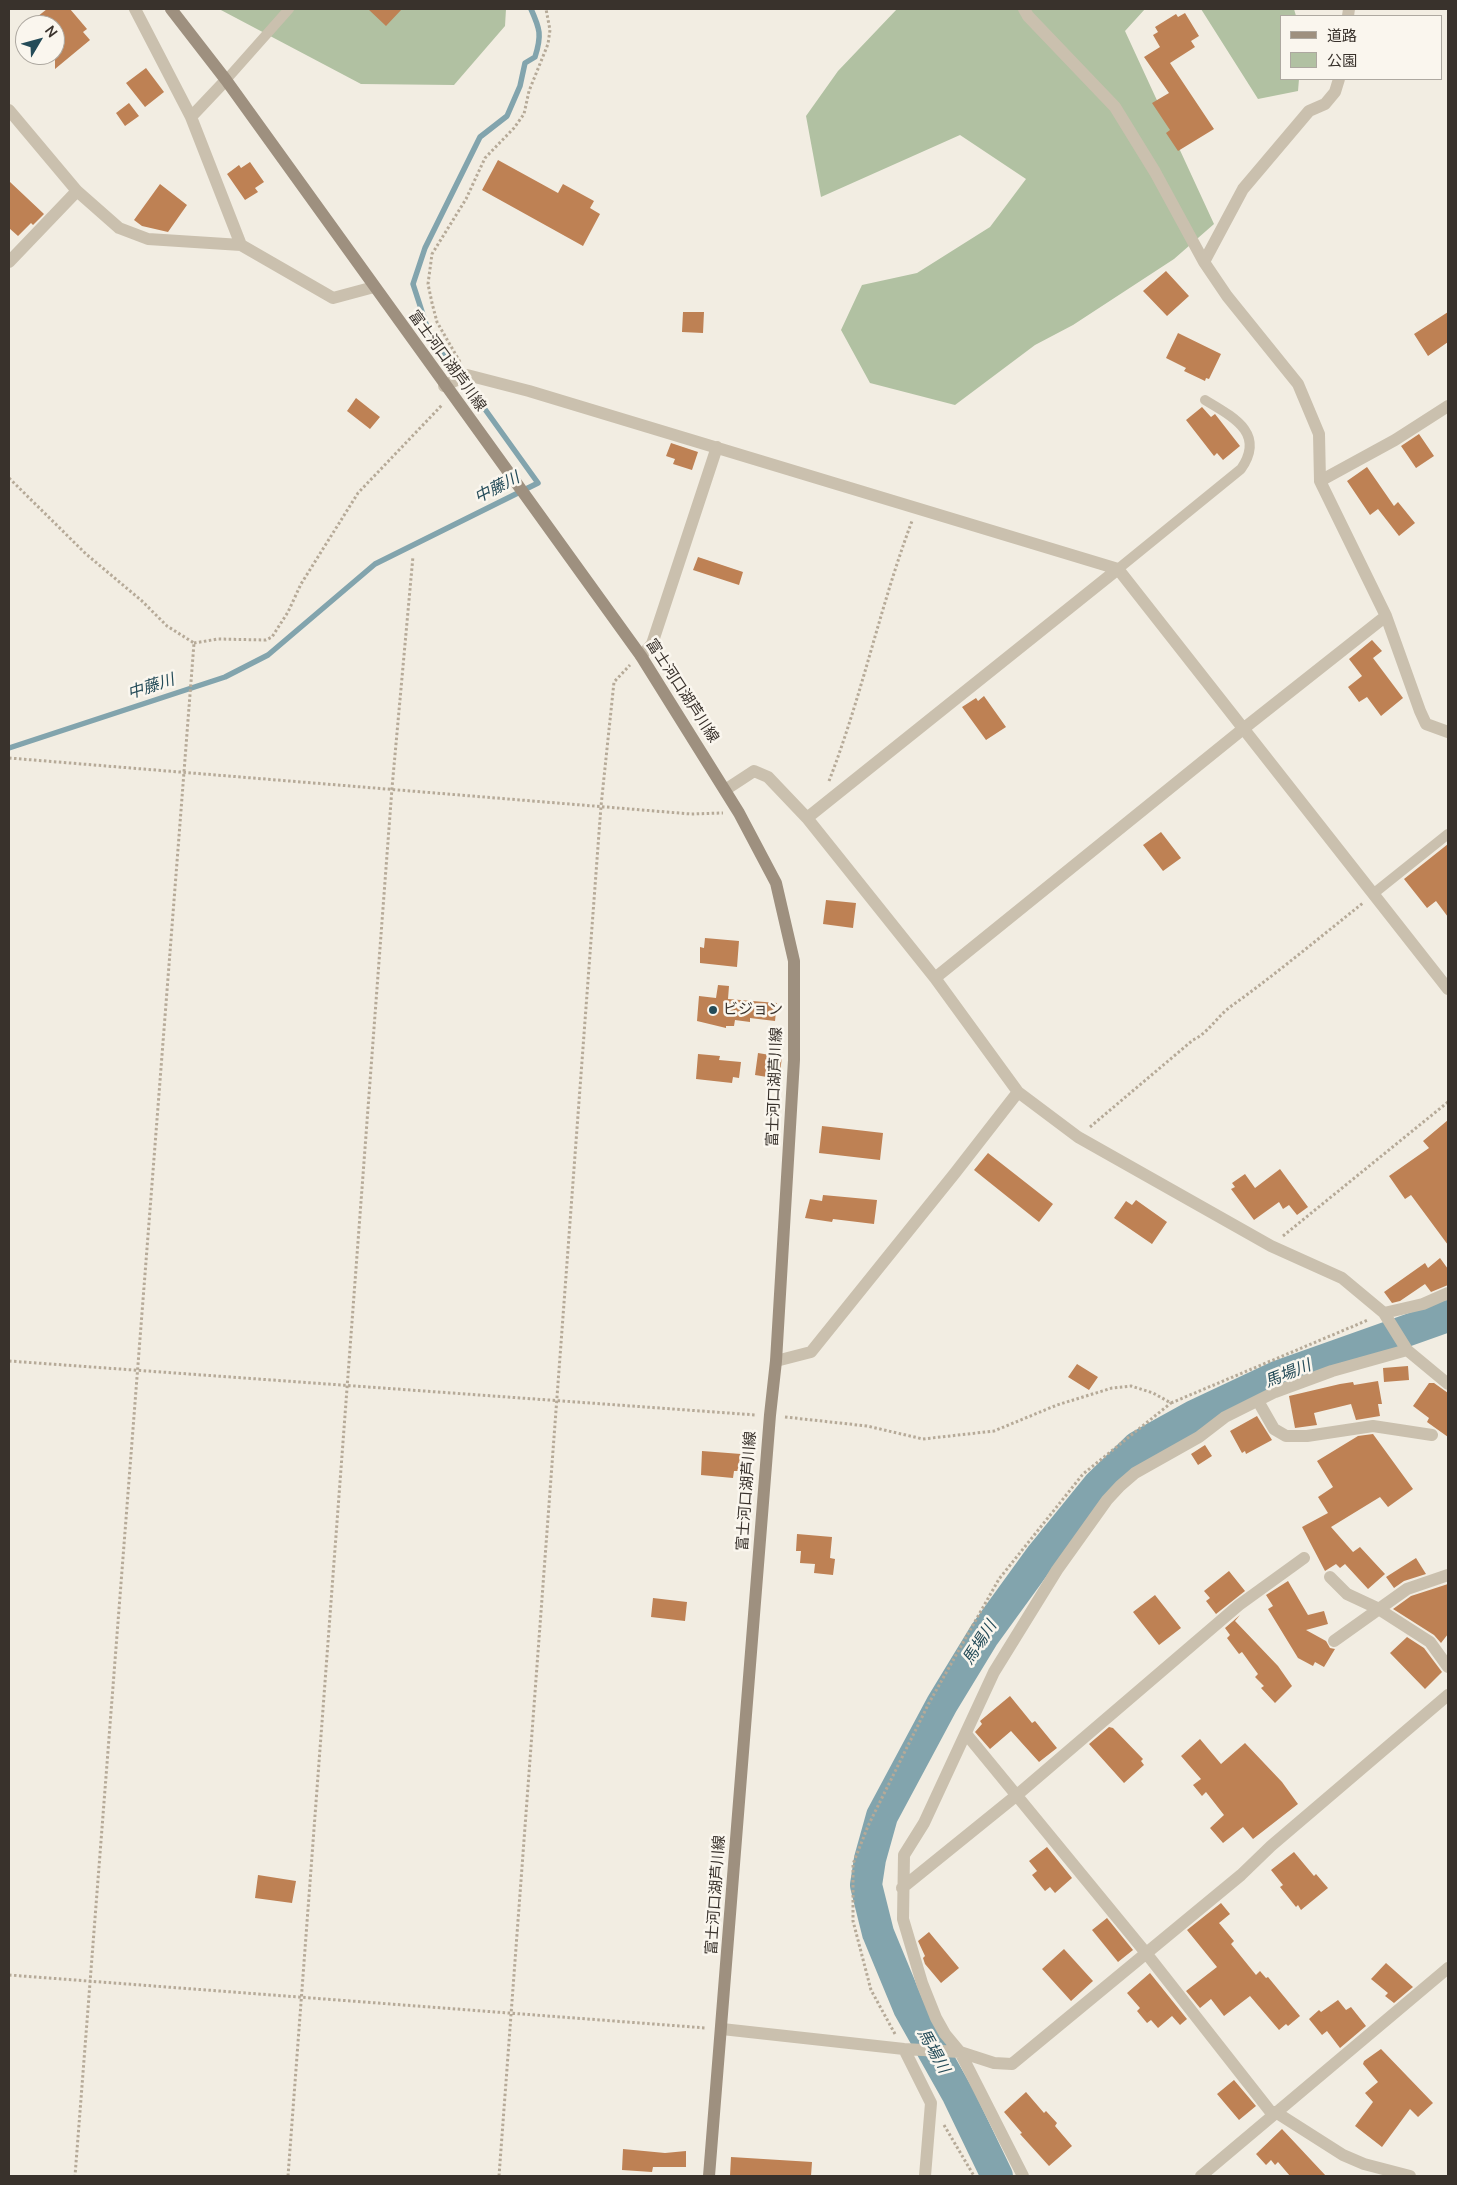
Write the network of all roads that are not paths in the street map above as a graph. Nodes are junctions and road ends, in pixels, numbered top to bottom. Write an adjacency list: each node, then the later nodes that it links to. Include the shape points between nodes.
1 (136, 9): 8 (street)
2 (171, 9): 5 (main road, 富士河口湖芦川線)
3 (289, 9): 5 (lane)
4 (1024, 9): 12 (street, via 1114,107)
5 (226, 80): 8 (street); 13 (main road, 富士河口湖芦川線)
6 (1339, 80): 12 (street, via 1336,92 1325,104 1309,111 1243,189)
7 (9, 110): 9 (street)
8 (191, 117): 10 (street)
9 (77, 191): 10 (street, via 119,228 148,239); 11 (street)
10 (241, 245): 13 (street, via 333,298)
11 (9, 262)
12 (1204, 262): 18 (street, via 1227,296 1298,384 1319,434)
13 (374, 287): 14 (main road, 富士河口湖芦川線)
14 (448, 390): 17 (street, via 467,375); 21 (main road, 富士河口湖芦川線)
15 (1205, 400): 19 (lane, via 1243,425 1250,440 1250,456 1241,469)
16 (1448, 406): 18 (street)
17 (717, 447): 19 (street); 21 (street, via 652,644)
18 (1320, 482): 20 (street)
19 (1118, 568): 22 (street); 25 (street)
20 (1386, 616): 22 (street); 23 (street, via 1426,724)
21 (641, 656): 24 (main road, 富士河口湖芦川線)
22 (1243, 729): 27 (street); 28 (street)
23 (1448, 732)
24 (725, 790): 25 (street, via 754,771 768,777); 34 (main road, 富士河口湖芦川線, via 776,883 794,961 794,1060)
25 (807, 818): 28 (street)
26 (1448, 834): 27 (lane)
27 (1373, 894): 29 (street)
28 (935, 978): 30 (street)
29 (1448, 989)
30 (1018, 1092): 32 (street, via 1078,1137 1271,1246 1342,1278); 34 (street, via 811,1352)
31 (1448, 1293): 32 (street)
32 (1386, 1316): 33 (street)
33 (1406, 1350): 35 (street); 36 (street, via 1332,1371)
34 (776, 1361): 50 (main road, 富士河口湖芦川線)
35 (1448, 1384)
36 (1258, 1401): 37 (street, via 1274,1429 1286,1436 1373,1426); 45 (street, via 1224,1418 1199,1437 1135,1473 1107,1500 1057,1570 994,1672)
37 (1432, 1435)
38 (1304, 1558): 46 (street, via 1240,1605)
39 (1448, 1575): 41 (street, via 1407,1588)
40 (1330, 1577): 41 (street, via 1347,1594)
41 (1377, 1608): 42 (street); 43 (street, via 1430,1642)
42 (1334, 1641)
43 (1448, 1667)
44 (1448, 1694): 48 (street, via 1241,1875)
45 (967, 1735): 46 (street); 47 (street, via 924,1823 904,1854)
46 (1017, 1795): 47 (street); 48 (street)
47 (902, 1888): 52 (street, via 903,1919 922,1984 945,2034)
48 (1146, 1953): 52 (street, via 1012,2064 994,2063); 53 (street, via 1270,2111)
49 (1448, 1968): 53 (street)
50 (722, 2029): 51 (street); 54 (main road, 富士河口湖芦川線)
51 (904, 2049): 52 (street); 55 (street, via 931,2103)
52 (960, 2052): 56 (street)
53 (1277, 2113): 57 (street); 58 (street, via 1343,2155)
54 (709, 2176)
55 (925, 2176)
56 (1022, 2176)
57 (1201, 2176)
58 (1410, 2176)

